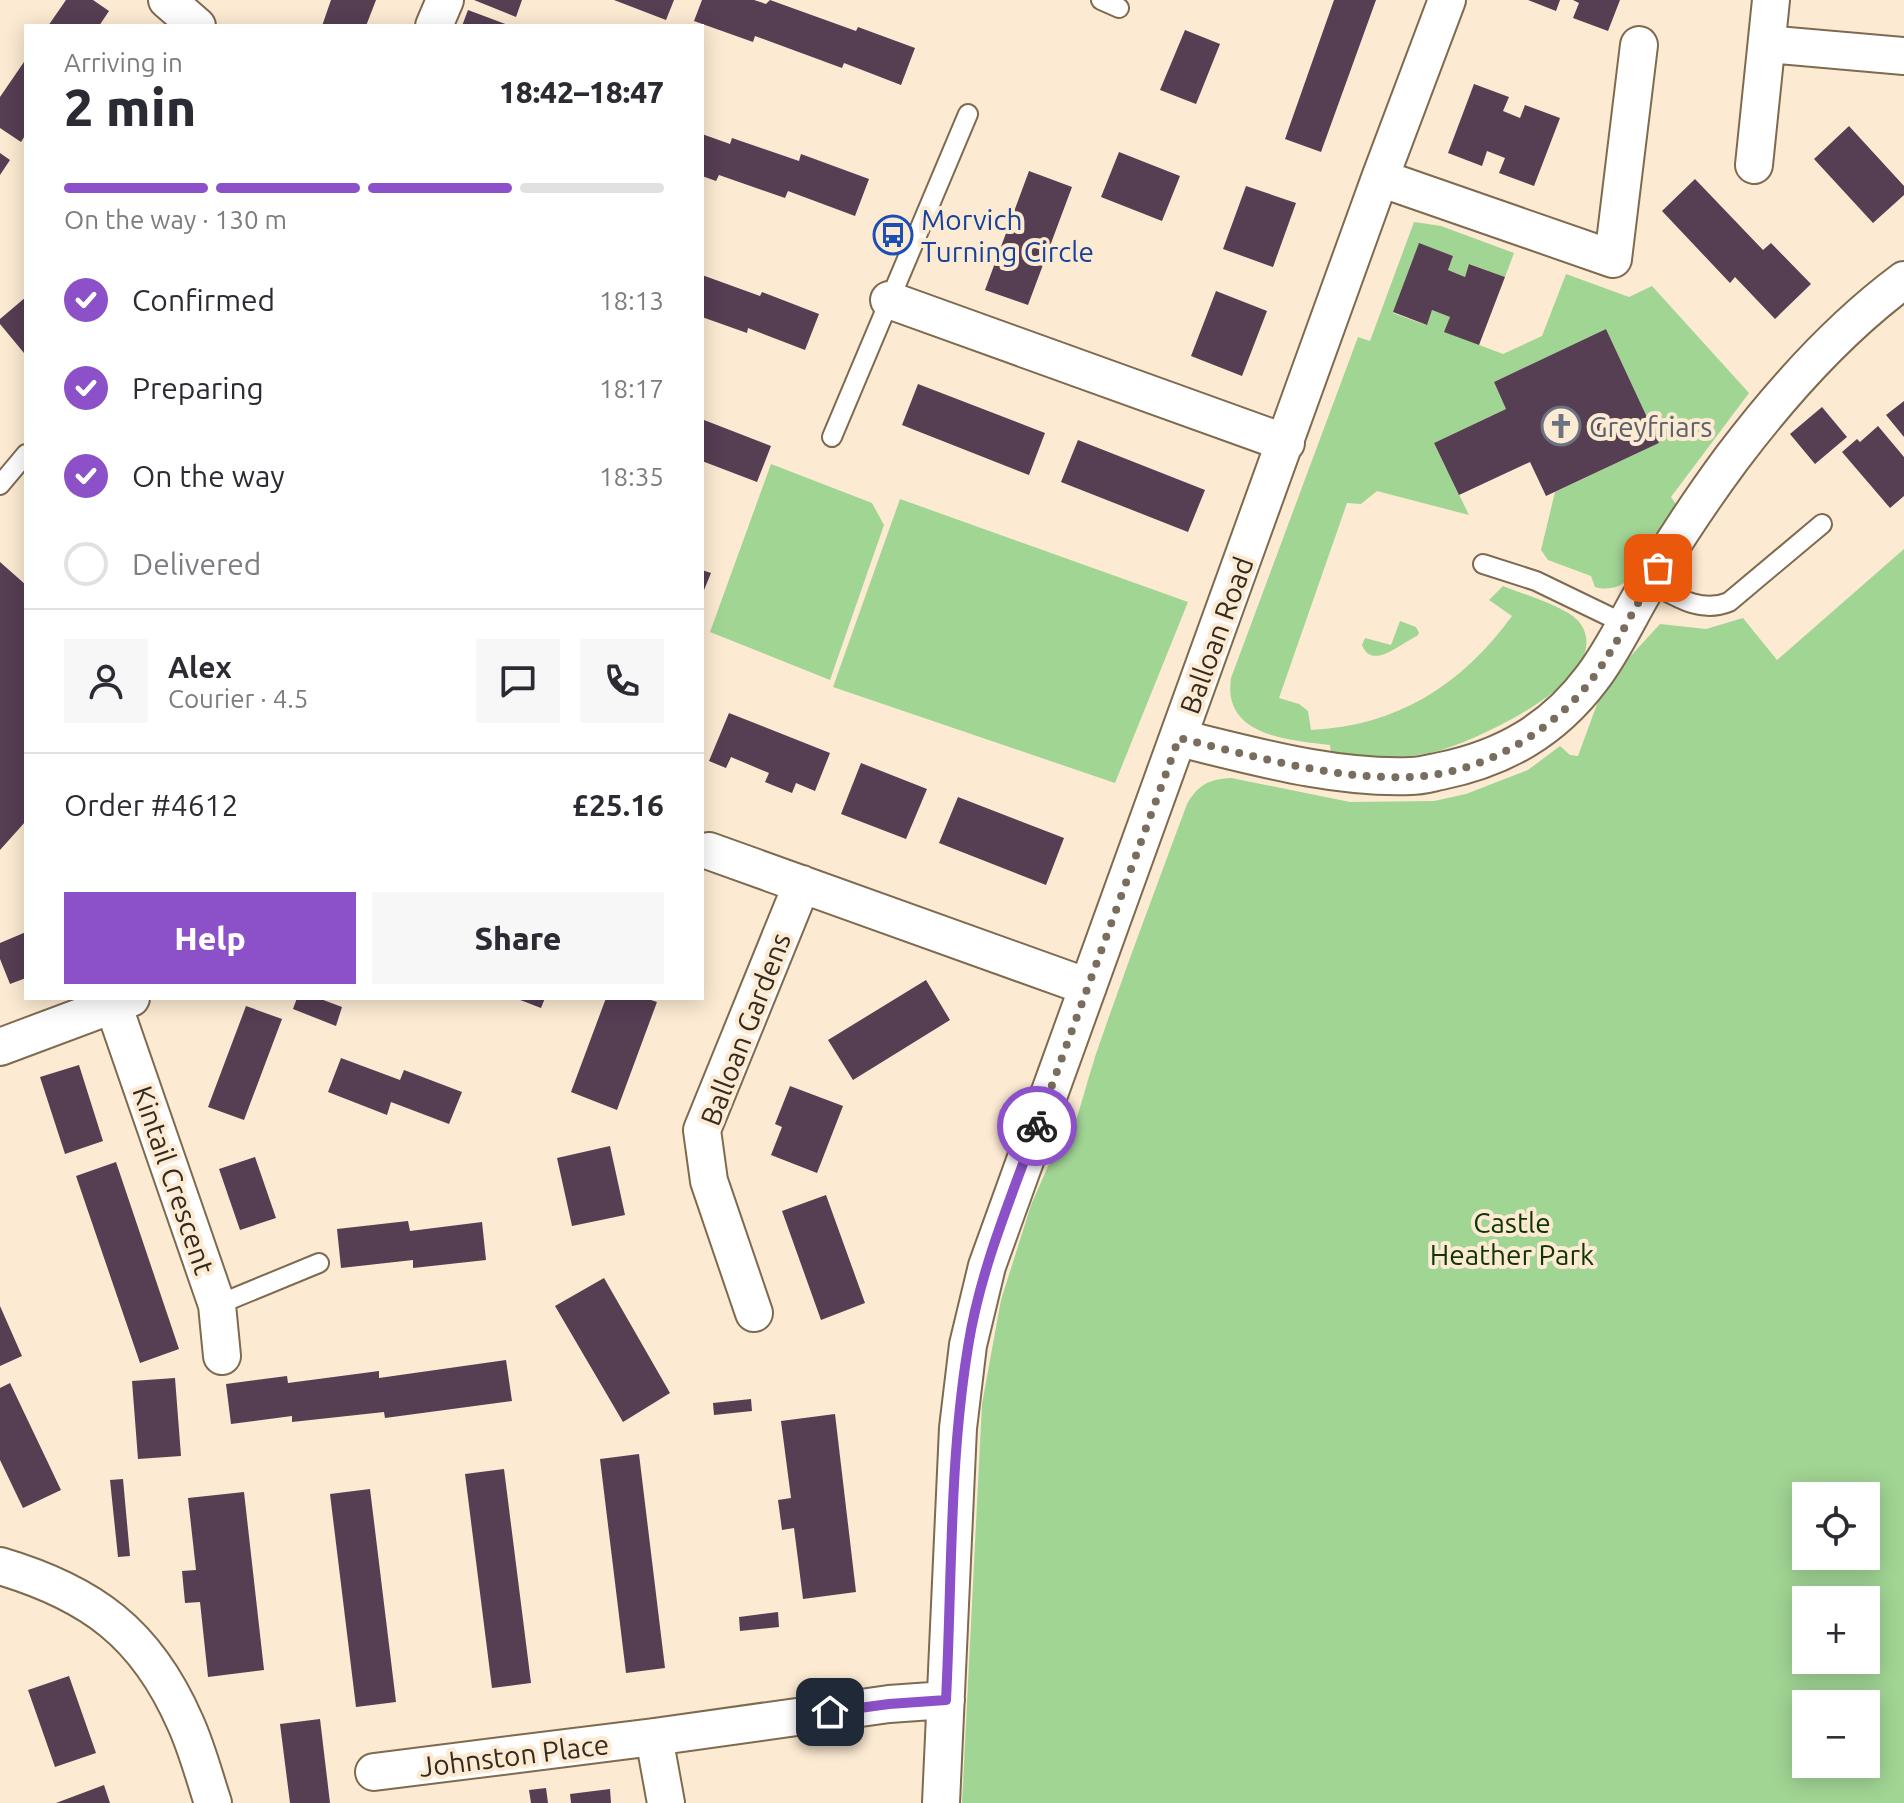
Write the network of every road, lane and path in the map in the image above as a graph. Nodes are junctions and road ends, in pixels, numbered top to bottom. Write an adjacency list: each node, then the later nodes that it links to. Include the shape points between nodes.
1 (167, 0): 7 (street)
2 (445, 0): 8 (street)
3 (1101, 0): 6 (lane)
4 (1447, 0): 14 (street, Balloan Road)
5 (1771, 0): 9 (street)
6 (1119, 8)
7 (195, 24)
8 (435, 24)
9 (1767, 44): 11 (street); 13 (street)
10 (1639, 45): 14 (street, via 1613,259)
11 (1904, 56)
12 (968, 114): 16 (lane)
13 (1754, 165)
14 (1380, 178): 18 (street, Balloan Road)
15 (1904, 280): 23 (street, via 1797,380 1732,457)
16 (889, 300): 17 (lane); 18 (street)
17 (832, 437)
18 (1286, 443): 25 (street, Balloan Road)
19 (24, 456): 20 (lane)
20 (0, 485)
21 (1822, 524): 23 (lane, via 1721,606 1696,605)
22 (1483, 564): 24 (lane, via 1536,581)
23 (1649, 582): 24 (street)
24 (1625, 624): 25 (street, via 1594,677 1565,710 1527,741 1473,764 1414,777 1358,775)
25 (1179, 738): 28 (street, Balloan Road)
26 (709, 851): 27 (street)
27 (802, 884): 28 (street); 33 (street, Balloan Gardens, via 702,1130 709,1181)
28 (1088, 987): 36 (street, Balloan Road, via 987,1266 968,1345 958,1428)
29 (122, 1002): 30 (street, Kintail Crescent); 32 (street, Kintail Crescent)
30 (0, 1047)
31 (319, 1263): 32 (lane)
32 (217, 1305): 34 (street, Kintail Crescent)
33 (754, 1313)
34 (222, 1356)
35 (0, 1566): 39 (street, via 75,1594 106,1613 145,1651 185,1721)
36 (946, 1700): 37 (street, Johnston Place); 41 (street, Balloan Road)
37 (654, 1737): 38 (street, Johnston Place); 40 (street)
38 (374, 1772)
39 (213, 1803)
40 (666, 1803)
41 (941, 1803)

